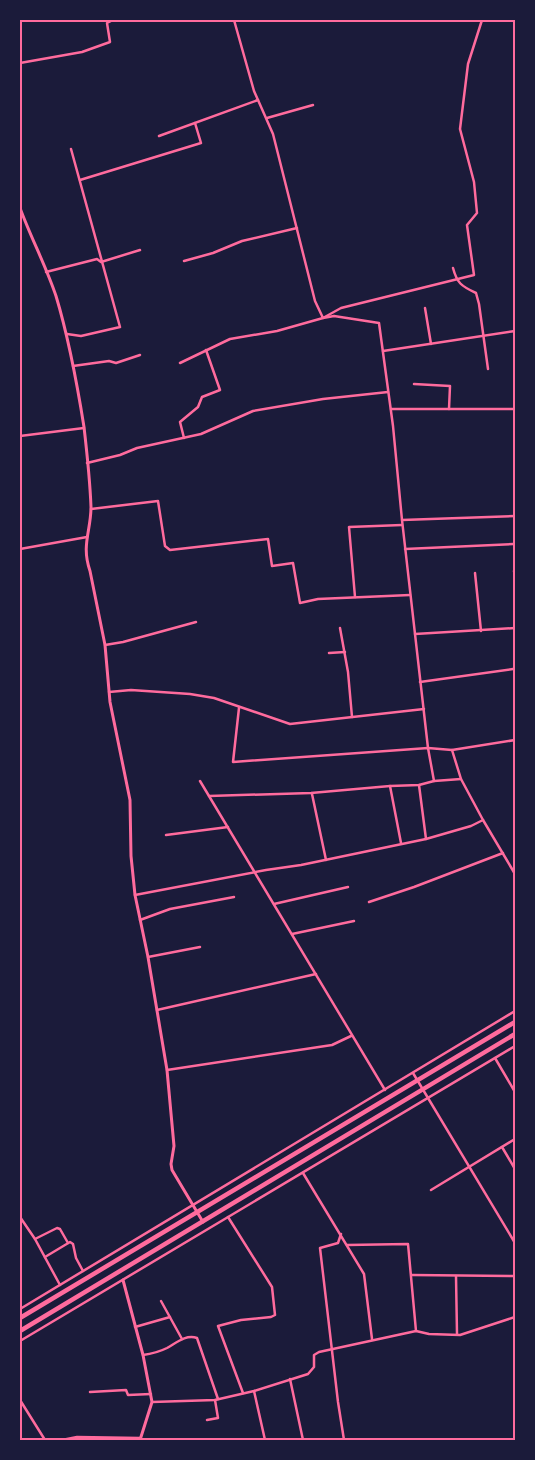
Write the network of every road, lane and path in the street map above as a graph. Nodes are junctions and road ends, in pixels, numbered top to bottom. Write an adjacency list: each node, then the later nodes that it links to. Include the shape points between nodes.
1 (113, 20): 4 (street, via 107,22 110,42 82,52)
2 (234, 20): 5 (street)
3 (482, 20): 19 (street, via 468,64 460,129 474,182 477,213 467,225 474,275)
4 (20, 63)
5 (258, 100): 7 (street); 8 (street)
6 (313, 105): 7 (street)
7 (266, 118): 13 (street)
8 (195, 122): 9 (street); 11 (street, via 201,143)
9 (158, 136)
10 (71, 149): 11 (street)
11 (79, 180): 16 (street)
12 (20, 208): 18 (street)
13 (297, 228): 15 (street); 21 (street, via 315,301)
14 (140, 250): 16 (street)
15 (184, 261)
16 (101, 262): 18 (street, via 97,259); 23 (street, via 120,327 81,336)
17 (453, 268): 19 (street)
18 (46, 272): 23 (street)
19 (456, 280): 21 (street, via 341,308); 24 (street, via 476,293)
20 (425, 308): 25 (street)
21 (323, 318): 26 (street, via 277,331 230,339); 27 (street, via 334,316 379,323)
22 (515, 331): 24 (street)
23 (67, 334): 30 (street)
24 (484, 336): 25 (street); 31 (street)
25 (431, 344): 27 (street)
26 (206, 350): 29 (street); 39 (street, via 220,390 202,397 198,407 180,422)
27 (383, 351): 33 (street)
28 (140, 355): 30 (street, via 116,363)
29 (180, 363)
30 (73, 366): 37 (street)
31 (488, 368)
32 (414, 384): 35 (street, via 450,386)
33 (388, 392): 34 (street); 39 (street, via 253,411)
34 (391, 409): 35 (street); 43 (street)
35 (449, 409): 36 (street)
36 (515, 409)
37 (84, 428): 38 (street); 40 (street)
38 (20, 436)
39 (184, 438): 40 (street)
40 (87, 463): 41 (street)
41 (91, 509): 45 (street); 53 (street, via 158,501 165,546 170,550 268,539 272,566 293,563 300,603)
42 (515, 516): 43 (street)
43 (402, 520): 44 (street)
44 (402, 525): 48 (street); 53 (street, via 350,527)
45 (87, 537): 47 (street); 59 (street, via 86,560)
46 (513, 544): 48 (street)
47 (20, 548)
48 (405, 549): 52 (street)
49 (514, 571): 51 (street)
50 (475, 573): 57 (street)
51 (515, 577)
52 (410, 595): 53 (street); 58 (street)
53 (355, 598)
54 (196, 622): 59 (street)
55 (340, 628): 60 (street)
56 (515, 628): 57 (street)
57 (481, 631): 58 (street)
58 (415, 634): 63 (street)
59 (106, 645): 64 (street)
60 (345, 652): 61 (street); 67 (street)
61 (329, 653)
62 (513, 669): 63 (street)
63 (420, 682): 66 (street)
64 (109, 692): 65 (street, via 131,690 190,694 214,698); 88 (street, via 130,800)
65 (239, 708): 67 (street, via 290,724); 69 (street, via 233,762)
66 (424, 709): 67 (street); 69 (street)
67 (352, 717)
68 (515, 740): 70 (street)
69 (428, 748): 70 (street); 73 (street)
70 (452, 750): 71 (street)
71 (461, 778): 73 (street); 78 (street)
72 (200, 781): 77 (street)
73 (434, 781): 74 (street)
74 (419, 785): 75 (street); 81 (street)
75 (390, 786): 76 (street); 82 (street)
76 (311, 793): 77 (street); 84 (street)
77 (209, 796): 79 (street)
78 (483, 820): 81 (street); 83 (street)
79 (228, 827): 80 (street); 85 (street)
80 (166, 835)
81 (426, 839): 82 (street)
82 (401, 843): 84 (street)
83 (503, 853): 86 (street); 90 (street)
84 (326, 860): 85 (street)
85 (256, 873): 88 (street); 91 (street)
86 (515, 874)
87 (348, 887): 91 (street)
88 (134, 895): 92 (street)
89 (234, 897): 92 (street, via 170,909)
90 (370, 902)
91 (274, 904): 94 (street)
92 (140, 920): 96 (street)
93 (354, 921): 94 (street)
94 (292, 934): 97 (street)
95 (200, 947): 96 (street)
96 (148, 957): 98 (street)
97 (316, 974): 98 (street); 102 (street)
98 (157, 1010): 105 (street)
99 (515, 1011): 106 (street)
100 (515, 1022): 107 (highway)
101 (515, 1034): 109 (highway)
102 (352, 1036): 105 (street, via 332,1045); 108 (street)
103 (515, 1046): 104 (street)
104 (495, 1058): 110 (street); 111 (street)
105 (167, 1070): 118 (street, via 174,1146 172,1170)
106 (413, 1073): 107 (street); 108 (street)
107 (418, 1081): 109 (street); 119 (highway)
108 (385, 1090): 118 (street)
109 (423, 1090): 111 (street); 122 (highway)
110 (515, 1092)
111 (428, 1098): 114 (street); 116 (street)
112 (515, 1139): 113 (street)
113 (502, 1147): 114 (street); 115 (street)
114 (469, 1166): 117 (street); 126 (street)
115 (515, 1169)
116 (303, 1173): 121 (street); 123 (street)
117 (431, 1190)
118 (193, 1205): 119 (street); 129 (street)
119 (198, 1213): 122 (street); 139 (highway)
120 (20, 1217): 124 (street)
121 (228, 1217): 133 (street); 152 (street, via 272,1287 275,1315 218,1326)
122 (203, 1222): 141 (highway)
123 (341, 1234): 127 (street); 147 (street, via 338,1243 320,1248)
124 (35, 1239): 125 (street, via 57,1228); 128 (street)
125 (68, 1243): 128 (street); 129 (street, via 72,1243)
126 (515, 1243)
127 (347, 1245): 130 (street, via 408,1244); 145 (street, via 364,1274)
128 (45, 1257): 134 (street)
129 (83, 1271): 134 (street)
130 (411, 1276): 131 (street); 142 (street)
131 (456, 1276): 132 (street); 143 (street)
132 (515, 1276)
133 (123, 1280): 140 (street); 146 (street)
134 (60, 1285): 136 (street)
135 (161, 1301): 137 (street)
136 (20, 1309)
137 (170, 1317): 140 (street); 144 (street)
138 (515, 1317): 143 (street)
139 (20, 1318)
140 (135, 1327): 148 (street)
141 (20, 1331)
142 (416, 1331): 143 (street); 145 (street)
143 (457, 1334)
144 (182, 1339): 148 (street); 154 (street, via 197,1338)
145 (372, 1339): 147 (street)
146 (20, 1341)
147 (332, 1349): 149 (street, via 314,1355 314,1367 308,1374); 163 (street)
148 (143, 1356): 153 (street)
149 (290, 1379): 150 (street); 162 (street)
150 (254, 1390): 152 (street); 161 (street)
151 (90, 1392): 153 (street, via 126,1390 128,1395)
152 (243, 1393): 154 (street)
153 (151, 1394): 156 (street)
154 (216, 1399): 156 (street); 157 (street, via 218,1418)
155 (20, 1400): 159 (street)
156 (152, 1402): 158 (street)
157 (207, 1420)
158 (140, 1439): 160 (street, via 77,1437)
159 (45, 1440)
160 (62, 1440)
161 (266, 1440)
162 (303, 1440)
163 (344, 1440)

